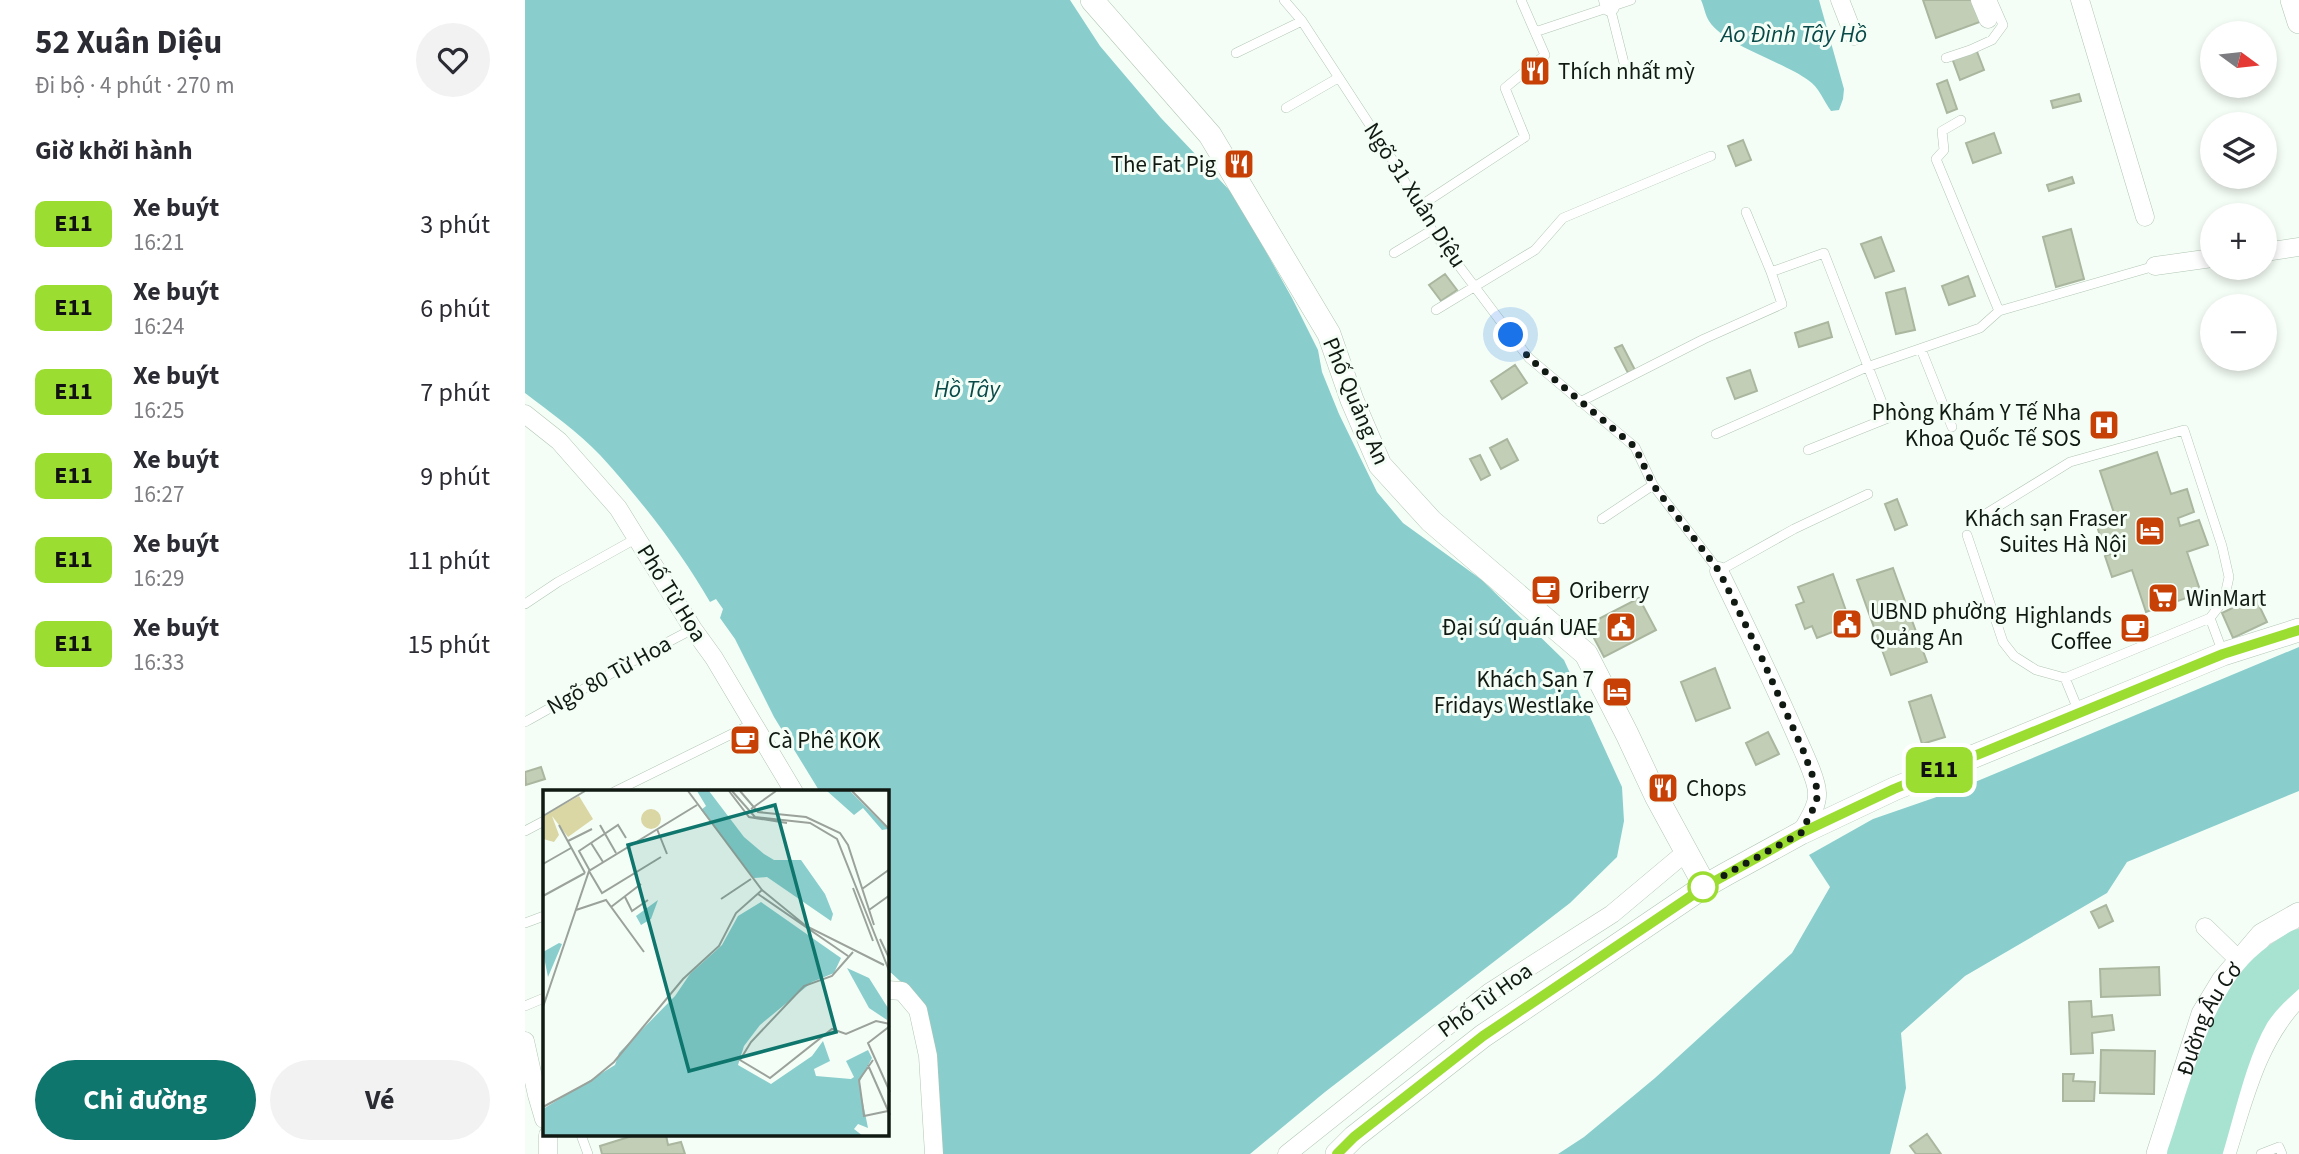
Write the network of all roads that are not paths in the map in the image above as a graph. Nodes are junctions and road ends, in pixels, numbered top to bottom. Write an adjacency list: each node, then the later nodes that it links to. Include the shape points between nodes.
1 (1092, 0): 64 (street, Phố Quảng An, via 1210,135 1329,334 1380,465 1431,521 1586,654)
2 (1284, 0): 12 (lane, Ngõ 31 Xuân Diệu)
3 (1521, 0): 14 (lane)
4 (1631, 0): 10 (lane)
5 (1840, 0): 15 (street)
6 (1980, 0): 11 (street)
7 (1992, 0): 17 (lane, via 2003,25 1992,40)
8 (2080, 0): 25 (street)
9 (2292, 0): 13 (street)
10 (1609, 4): 14 (lane); 18 (lane)
11 (1989, 19)
12 (1302, 21): 16 (lane); 19 (lane, Ngõ 31 Xuân Diệu)
13 (2299, 22)
14 (1535, 32): 23 (lane, via 1545,55 1505,88 1525,137)
15 (1854, 36)
16 (1235, 53)
17 (1946, 58)
18 (1625, 63)
19 (1338, 78): 20 (lane); 23 (lane, Ngõ 31 Xuân Diệu)
20 (1286, 108)
21 (1961, 120): 35 (lane, via 1942,131 1944,150 1936,159)
22 (1711, 156): 33 (lane, via 1563,218 1535,250)
23 (1420, 206): 26 (lane, Ngõ 31 Xuân Diệu)
24 (1746, 212): 32 (lane)
25 (2145, 217)
26 (1432, 230): 29 (lane); 33 (lane, Ngõ 31 Xuân Diệu)
27 (2299, 247): 28 (street)
28 (2277, 250)
29 (1394, 253)
30 (2200, 260): 31 (street)
31 (2155, 266): 35 (lane)
32 (1771, 272): 37 (lane, via 1824,253); 38 (lane, via 1782,304)
33 (1475, 286): 34 (lane); 38 (lane, Ngõ 31 Xuân Diệu, via 1529,358)
34 (1436, 310)
35 (1999, 312): 36 (lane, via 1980,328)
36 (1921, 349): 37 (lane); 40 (lane)
37 (1867, 367): 41 (lane); 42 (lane, via 1888,418)
38 (1580, 402): 43 (lane, Ngõ 31 Xuân Diệu, via 1635,447)
39 (525, 414): 48 (street, Phố Từ Hoa, via 559,441)
40 (1952, 426)
41 (1716, 434)
42 (1808, 450)
43 (1653, 485): 46 (lane); 49 (lane, Ngõ 31 Xuân Diệu)
44 (1868, 494): 49 (lane)
45 (1984, 515): 51 (lane, via 2070,461 2184,430 2229,577 2224,600)
46 (1602, 519)
47 (1967, 535): 55 (lane, via 2003,642 2014,656 2036,670)
48 (638, 538): 50 (lane); 52 (street, Phố Từ Hoa)
49 (1719, 571): 63 (street, via 1816,785 1815,805)
50 (525, 604)
51 (2210, 618): 54 (lane); 55 (lane)
52 (692, 629): 57 (lane, Ngõ 80 Từ Hoa); 58 (street, Phố Từ Hoa)
53 (2299, 630): 54 (street)
54 (2223, 654): 56 (street)
55 (2065, 678): 56 (lane)
56 (2079, 713): 63 (street, via 1894,789)
57 (525, 722)
58 (752, 724): 59 (lane); 60 (street, Phố Từ Hoa)
59 (618, 790)
60 (793, 790)
61 (543, 822): 62 (lane)
62 (525, 831)
63 (1801, 833): 65 (street)
64 (1686, 852): 65 (street, Phố Quảng An); 84 (street, Phố Từ Hoa, via 1612,914 1490,992)
65 (1706, 886): 85 (street, via 1483,1036)
66 (2299, 914): 71 (street, Đường Âu Cơ, via 2262,935)
67 (543, 916): 68 (lane)
68 (525, 923)
69 (2205, 927): 71 (street)
70 (2299, 944): 87 (main road, Đường Âu Cơ, via 2264,969 2239,1003)
71 (2240, 961): 86 (street, Đường Âu Cơ, via 2203,1014)
72 (2299, 970): 88 (main road, Đường Âu Cơ, via 2254,1016)
73 (889, 990): 83 (street, via 902,991 918,1010 928,1056)
74 (2299, 995): 89 (street, via 2272,1025 2261,1046)
75 (543, 998): 76 (lane)
76 (525, 1006)
77 (525, 1041): 78 (street)
78 (542, 1106)
79 (548, 1136): 81 (street)
80 (580, 1136): 82 (lane)
81 (548, 1154)
82 (587, 1154)
83 (934, 1154)
84 (1287, 1154)
85 (1337, 1154)
86 (2158, 1154)
87 (2182, 1154)
88 (2207, 1154)
89 (2224, 1154)
90 (2261, 1154): 91 (lane, via 2279,1147)
91 (2282, 1154)

